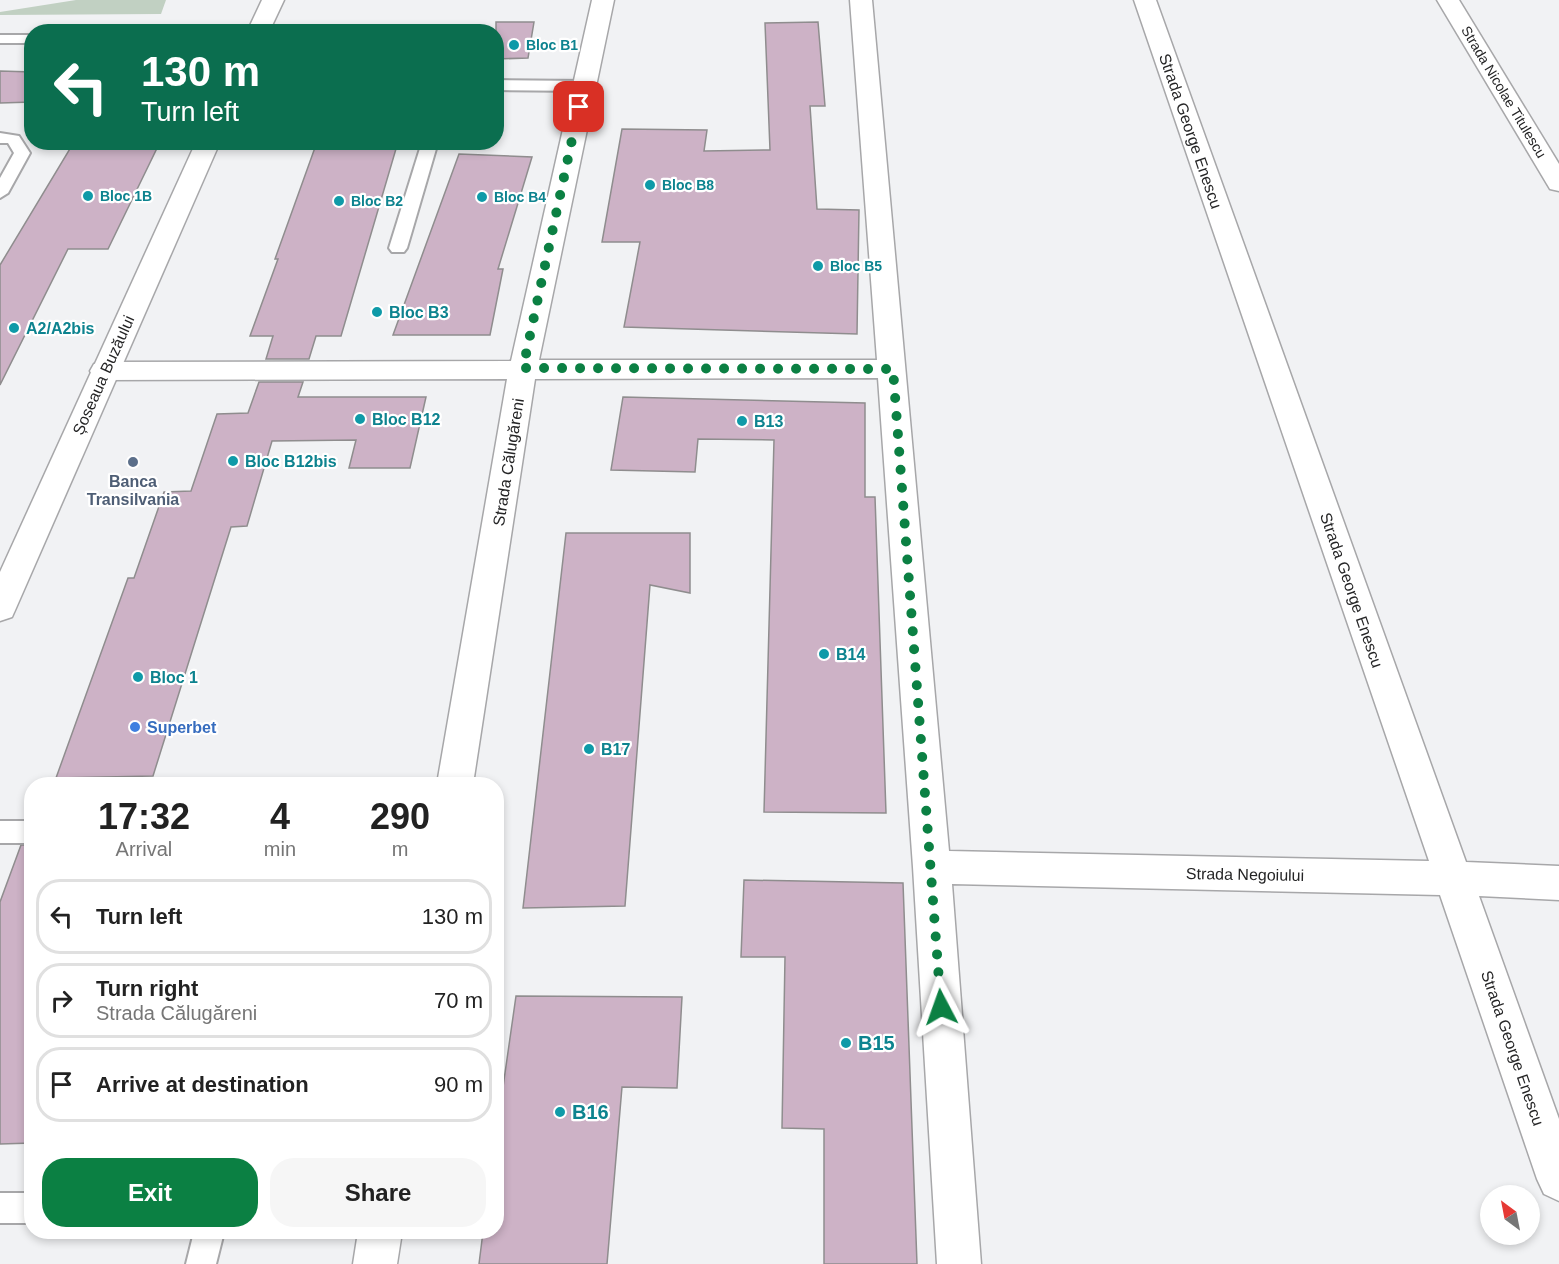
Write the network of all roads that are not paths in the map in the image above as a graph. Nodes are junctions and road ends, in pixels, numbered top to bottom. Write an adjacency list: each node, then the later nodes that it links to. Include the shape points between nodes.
1 (273, 0): 6 (street)
2 (603, 0): 10 (street, Strada Călugăreni)
3 (861, 0): 18 (street)
4 (1145, 0): 25 (street, Strada George Enescu)
5 (1448, 0): 14 (street, Strada Nicolae Titulescu)
6 (262, 24)
7 (0, 39): 8 (lane)
8 (24, 39)
9 (504, 85): 10 (lane)
10 (584, 86): 17 (street, Strada Călugăreni)
11 (0, 138): 15 (lane, via 14,139 22,153)
12 (204, 150): 19 (street, Șoseaua Buzăului)
13 (428, 150): 16 (lane)
14 (1559, 184)
15 (0, 193)
16 (398, 248)
17 (523, 368): 18 (street); 19 (street); 21 (street, Strada Călugăreni)
18 (893, 369): 24 (street)
19 (104, 371): 20 (street, Șoseaua Buzăului)
20 (0, 609)
21 (456, 777)
22 (0, 831): 23 (lane)
23 (24, 832)
24 (932, 867): 25 (street, Strada Negoiului); 34 (street)
25 (1453, 878): 26 (street, Strada Negoiului); 27 (street, Strada George Enescu)
26 (1559, 883)
27 (1559, 1179)
28 (0, 1208): 29 (lane)
29 (24, 1208)
30 (207, 1239): 32 (lane)
31 (379, 1239): 33 (street)
32 (201, 1264)
33 (375, 1264)
34 (959, 1264)

